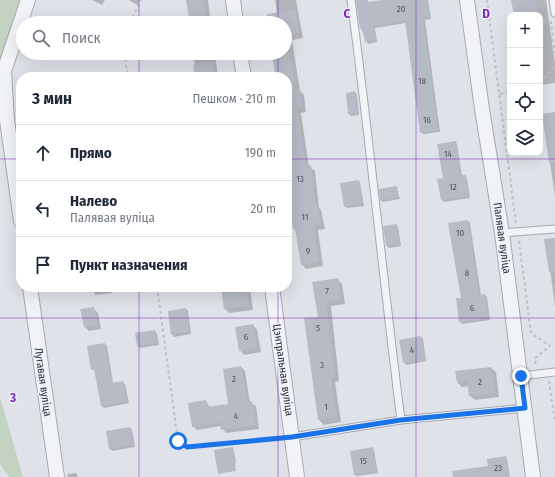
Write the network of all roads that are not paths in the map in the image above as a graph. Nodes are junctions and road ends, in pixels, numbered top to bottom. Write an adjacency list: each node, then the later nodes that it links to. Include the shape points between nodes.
1 (28, 0): 7 (street)
2 (233, 0): 8 (street)
3 (351, 0): 21 (lane, via 366,108)
4 (468, 0): 15 (street, Палявая вуліца)
5 (553, 0): 6 (lane)
6 (555, 12)
7 (23, 16)
8 (235, 16)
9 (16, 36): 12 (street, via 4,71)
10 (241, 60): 11 (street)
11 (243, 72)
12 (4, 120): 13 (street)
13 (16, 191)
14 (555, 229): 15 (lane)
15 (502, 233): 19 (street, Палявая вуліца)
16 (31, 292): 23 (street, Лугавая вуліца)
17 (273, 292): 22 (street, Цэнтральная вуліца)
18 (552, 373): 19 (lane)
19 (521, 376): 20 (street, Палявая вуліца)
20 (525, 408): 21 (lane); 25 (street, Палявая вуліца)
21 (401, 420): 22 (lane)
22 (292, 437): 24 (street, Цэнтральная вуліца)
23 (57, 477)
24 (297, 477)
25 (533, 477)

